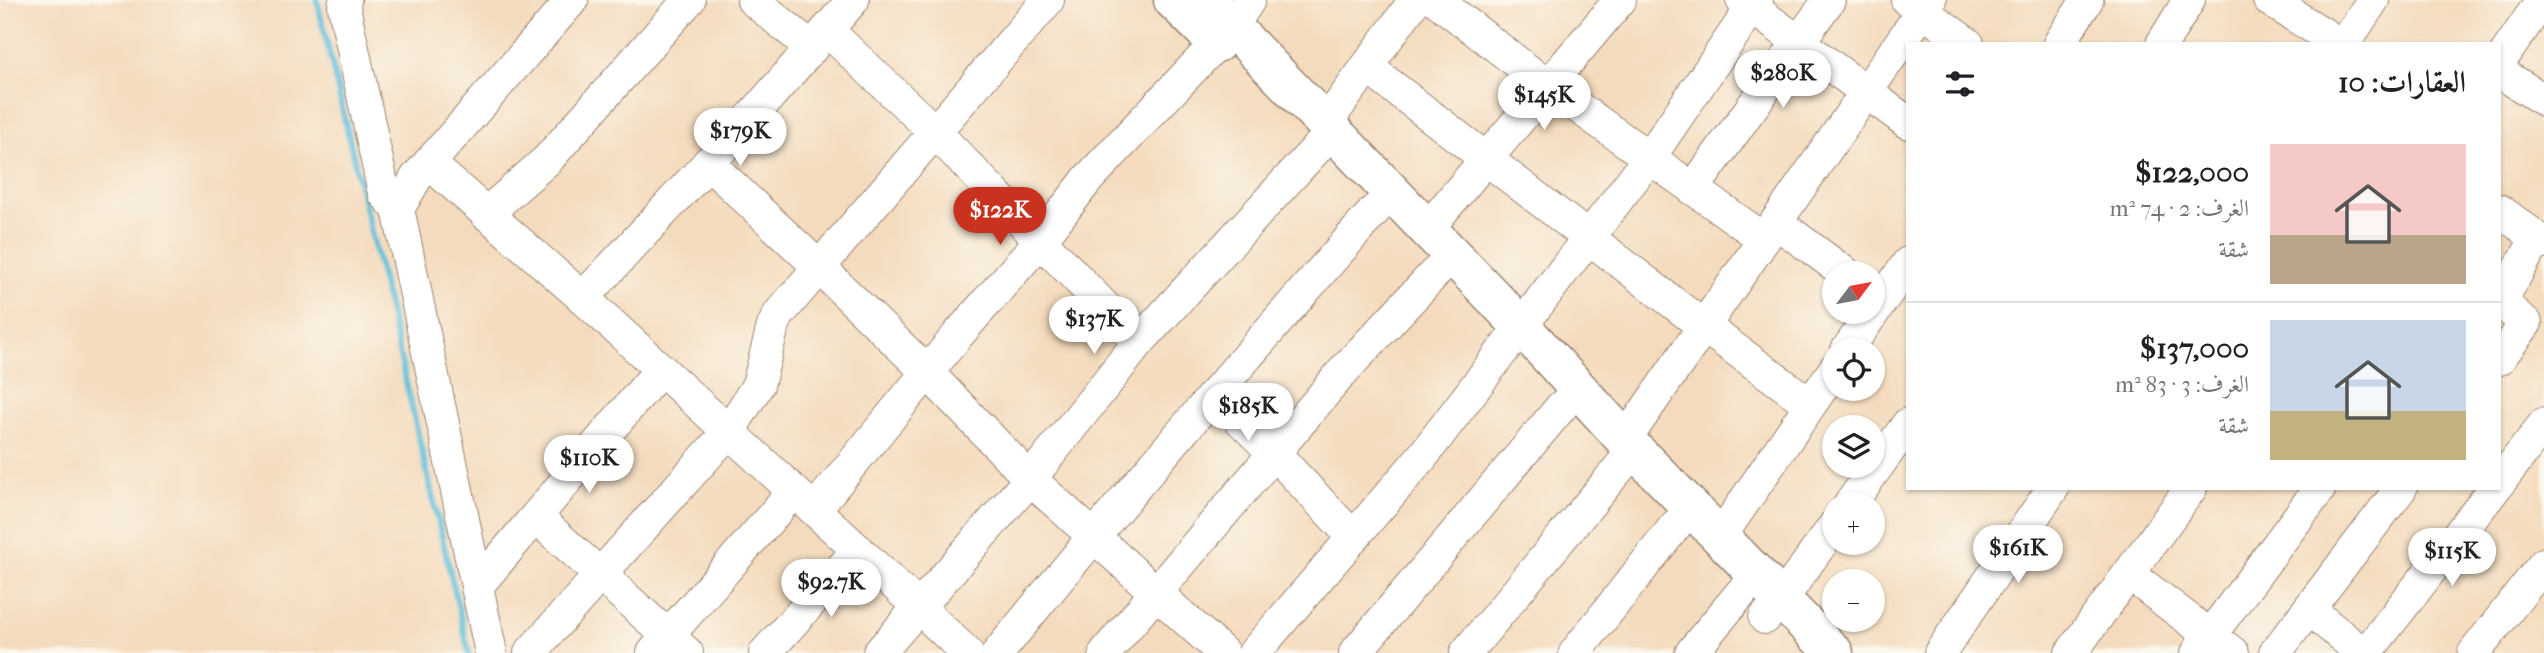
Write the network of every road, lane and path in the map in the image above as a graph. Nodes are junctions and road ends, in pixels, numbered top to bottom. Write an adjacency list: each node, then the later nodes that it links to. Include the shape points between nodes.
1 (345, 0): 42 (street, via 384,193)
2 (572, 0): 39 (street)
3 (689, 0): 45 (street, via 547,160)
4 (753, 0): 21 (street)
5 (853, 0): 21 (street)
6 (1048, 0): 35 (street)
7 (1173, 0): 20 (main road)
8 (1206, 0): 20 (main road)
9 (1415, 0): 29 (street)
10 (1436, 0): 31 (street)
11 (1620, 0): 31 (street)
12 (1829, 0): 27 (street)
13 (2087, 0): 23 (street)
14 (2189, 0): 24 (street)
15 (2269, 0): 25 (street)
16 (2373, 0): 26 (street)
17 (1750, 2): 27 (street); 38 (street)
18 (1920, 4): 22 (street); 32 (street)
19 (2528, 5): 28 (street)
20 (1233, 23): 36 (main road); 49 (street, via 1088,179)
21 (820, 39): 35 (street); 40 (street)
22 (1966, 42)
23 (2060, 42)
24 (2163, 42)
25 (2339, 42)
26 (2343, 42)
27 (1800, 43): 32 (street); 41 (street)
28 (2501, 59)
29 (1367, 67): 36 (street); 37 (street)
30 (2501, 73): 33 (street)
31 (1548, 86): 37 (street); 38 (street)
32 (1866, 93): 34 (street); 47 (street)
33 (2544, 100)
34 (1906, 122)
35 (936, 133): 49 (street); 53 (street)
36 (1322, 135): 43 (main road); 46 (main road); 60 (street)
37 (1487, 158): 46 (street); 48 (street)
38 (1649, 158): 41 (street); 48 (street)
39 (429, 163): 42 (street); 45 (street)
40 (709, 163): 53 (street); 56 (street)
41 (1693, 189): 47 (street)
42 (398, 209): 92 (street)
43 (1376, 209): 54 (main road); 65 (street)
44 (2501, 211): 50 (street)
45 (486, 214): 56 (street)
46 (1428, 228): 59 (main road)
47 (1770, 231): 51 (street); 57 (street)
48 (1588, 238): 57 (street); 59 (street)
49 (1040, 241): 60 (street); 63 (street)
50 (2541, 241): 58 (street, via 2505,300 2507,307)
51 (1824, 261)
52 (1906, 266): 55 (street)
53 (820, 267): 63 (street); 70 (street, via 779,314 758,385)
54 (1436, 272): 59 (main road); 72 (street)
55 (1885, 288)
56 (583, 298): 62 (street)
57 (1702, 325): 66 (street); 71 (street)
58 (2535, 330): 61 (street)
59 (1514, 337): 67 (main road); 71 (main road); 85 (street, via 1422,457)
60 (1139, 342): 73 (street)
61 (2502, 350)
62 (661, 369): 70 (street); 82 (street)
63 (927, 372): 73 (street); 81 (street)
64 (1822, 386): 66 (street)
65 (1213, 394): 72 (street); 84 (street)
66 (1810, 404): 86 (street)
67 (1562, 406): 71 (main road); 108 (street)
68 (2544, 424): 74 (street)
69 (1906, 427): 80 (street)
70 (729, 431): 81 (street); 91 (street)
71 (1626, 452): 83 (main road); 86 (main road); 109 (street)
72 (1274, 453): 85 (street); 93 (street)
73 (1030, 479): 84 (street); 95 (street)
74 (2501, 480)
75 (2052, 490): 114 (street)
76 (2190, 490): 90 (street)
77 (2319, 490): 97 (street)
78 (2399, 490): 96 (street)
79 (2493, 490): 117 (street)
80 (1859, 492)
81 (804, 501): 88 (street); 98 (street)
82 (536, 517): 91 (street); 92 (street)
83 (1676, 525): 94 (main road); 110 (street)
84 (1094, 534): 93 (street); 104 (street)
85 (1353, 537): 107 (street)
86 (1720, 537): 94 (main road)
87 (1822, 539): 94 (street)
88 (859, 550): 95 (street); 101 (street)
89 (2544, 564): 118 (street)
90 (2129, 574): 97 (street); 115 (street)
91 (600, 576): 98 (street); 100 (street)
92 (477, 586): 99 (street)
93 (1155, 592): 105 (street); 106 (street)
94 (1763, 603): 111 (street); 112 (main road); 113 (main road)
95 (919, 606): 102 (street); 103 (street)
96 (2309, 609): 116 (street); 117 (street)
97 (2213, 647)
98 (669, 648)
99 (491, 653)
100 (530, 653)
101 (765, 653)
102 (879, 653)
103 (967, 653)
104 (998, 653)
105 (1105, 653)
106 (1223, 653)
107 (1254, 653)
108 (1355, 653)
109 (1466, 653)
110 (1575, 653)
111 (1691, 653)
112 (1799, 653)
113 (1834, 653)
114 (1940, 653)
115 (2071, 653)
116 (2275, 653)
117 (2364, 653)
118 (2474, 653)

